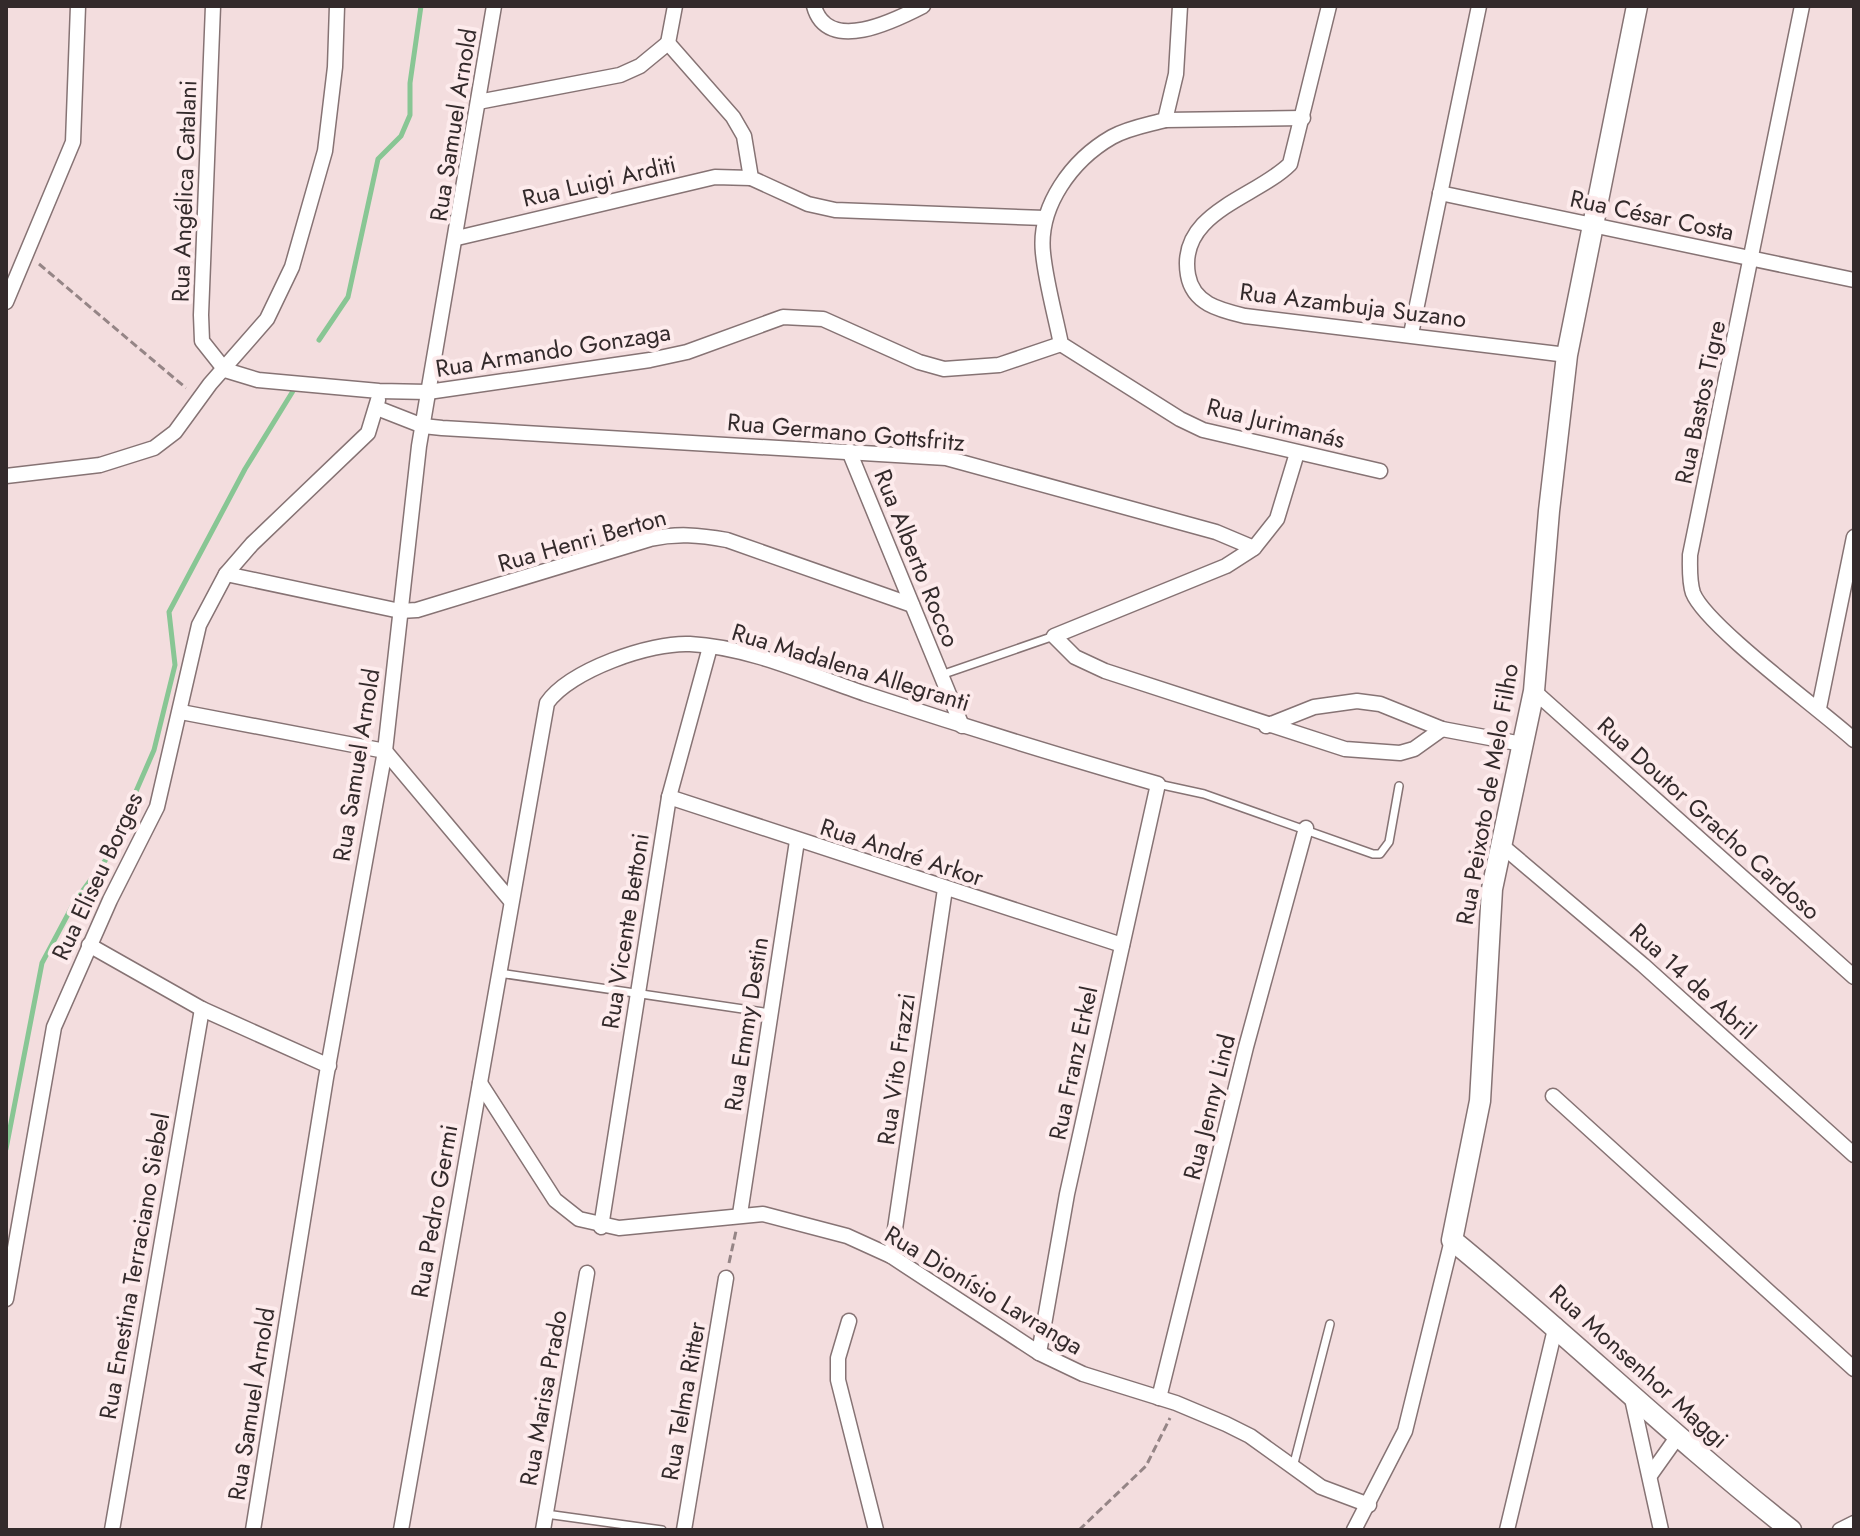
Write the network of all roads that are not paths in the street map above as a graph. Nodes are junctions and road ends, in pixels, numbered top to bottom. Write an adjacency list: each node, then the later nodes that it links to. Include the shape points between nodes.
1 (78, 6): 24 (street, via 73,142)
2 (213, 6): 28 (street, Rua Angélica Catalani, via 201,315 202,341)
3 (337, 6): 28 (street, via 325,151 292,267 267,319)
4 (494, 6): 14 (street, Rua Samuel Arnold)
5 (675, 6): 13 (street)
6 (814, 6): 7 (street, via 829,25 846,31 886,25)
7 (923, 6)
8 (1180, 6): 16 (street, via 1178,60)
9 (1329, 6): 15 (street, Rua Azambuja Suzano)
10 (1479, 6): 18 (street)
11 (1637, 6): 20 (street, Rua Peixoto de Melo Filho)
12 (1802, 6): 22 (street, Rua Bastos Tigre)
13 (668, 43): 14 (street, via 620,75); 17 (street, via 733,117 744,136)
14 (478, 102): 21 (street, Rua Samuel Arnold)
15 (1303, 118): 16 (street); 25 (street, Rua Azambuja Suzano, via 1290,164 1274,181 1228,203 1197,230 1188,262 1198,297 1214,308 1245,316)
16 (1165, 120): 19 (street, via 1110,138 1075,169)
17 (751, 178): 19 (street, via 808,204 835,210); 21 (street, Rua Luigi Arditi, via 715,177)
18 (1440, 193): 20 (street, Rua César Costa); 25 (street)
19 (1045, 218): 26 (street, via 1043,251)
20 (1591, 224): 22 (street, Rua César Costa); 27 (street, Rua Peixoto de Melo Filho)
21 (457, 238): 30 (street, Rua Samuel Arnold)
22 (1751, 260): 23 (street, Rua César Costa); 46 (street, Rua Bastos Tigre, via 1690,574 1701,606 1724,630)
23 (1854, 280)
24 (6, 302)
25 (1411, 334): 27 (street, Rua Azambuja Suzano)
26 (1061, 344): 30 (street, Rua Armando Gonzaga, via 999,365 944,369 823,319 783,317 663,357); 34 (street, Rua Jurimanás, via 1203,430)
27 (1567, 355): 45 (street, Rua Peixoto de Melo Filho)
28 (225, 370): 29 (street, Rua Armando Gonzaga, via 258,380); 36 (street, via 175,432 154,448 62,471)
29 (379, 391): 30 (street, Rua Armando Gonzaga); 31 (street, Rua Eliseu Borges)
30 (428, 392): 32 (street, Rua Samuel Arnold)
31 (377, 408): 32 (street, Rua Germano Gottsfritz); 39 (street, Rua Eliseu Borges, via 368,433)
32 (423, 426): 33 (street, Rua Germano Gottsfritz); 41 (street, Rua Samuel Arnold)
33 (849, 451): 38 (street, Rua Germano Gottsfritz, via 946,458 980,466 1216,532); 40 (street, Rua Alberto Rocco)
34 (1297, 453): 35 (street, Rua Jurimanás); 38 (street, via 1277,519)
35 (1380, 471)
36 (6, 476)
37 (1854, 537): 46 (street)
38 (1254, 548): 42 (street, via 1226,566)
39 (226, 574): 41 (street); 47 (street, Rua Eliseu Borges, via 199,625)
40 (912, 605): 41 (street, Rua Henri Berton, via 727,540 676,534); 44 (street, Rua Alberto Rocco)
41 (400, 611): 53 (street, Rua Samuel Arnold)
42 (1054, 636): 44 (lane); 49 (street, via 1087,664)
43 (710, 647): 48 (street, Rua Madalena Allegranti); 56 (street, Rua Vicente Bettoni); 61 (street, Rua Madalena Allegranti, via 672,644 639,652 597,668 553,695 542,725)
44 (941, 675): 48 (street, Rua Alberto Rocco)
45 (1534, 691): 52 (street, Rua Peixoto de Melo Filho); 65 (street, Rua Doutor Gracho Cardoso)
46 (1819, 708): 51 (street, Rua Bastos Tigre)
47 (181, 712): 53 (street); 62 (street, Rua Eliseu Borges, via 157,807)
48 (962, 726): 54 (street, Rua Madalena Allegranti)
49 (1266, 726): 50 (street, via 1314,707 1357,701 1380,704); 50 (street, via 1345,749 1385,753 1414,749)
50 (1442, 729): 52 (street)
51 (1854, 740)
52 (1522, 744): 59 (street, Rua Peixoto de Melo Filho)
53 (385, 751): 61 (street); 69 (street, Rua Samuel Arnold)
54 (1158, 784): 57 (lane); 63 (street, Rua Franz Erkel)
55 (1399, 786): 57 (lane, via 1389,842 1380,854)
56 (669, 797): 58 (street, Rua André Arkor); 66 (street, Rua Vicente Bettoni)
57 (1306, 828): 86 (street, Rua Jenny Lind)
58 (797, 841): 60 (street, Rua André Arkor); 68 (street, Rua Emmy Destin)
59 (1500, 844): 72 (street, Rua 14 de Abril); 75 (street, Rua Peixoto de Melo Filho, via 1488,937 1480,1101)
60 (945, 889): 63 (street, Rua André Arkor); 76 (street, Rua Vito Frazzi)
61 (511, 901): 64 (street, Rua Pedro Germi)
62 (89, 945): 67 (street); 79 (street, Rua Eliseu Borges, via 54,1027)
63 (1122, 945): 83 (street, Rua Franz Erkel, via 1067,1194)
64 (499, 973): 66 (lane); 70 (street, Rua Pedro Germi)
65 (1854, 977)
66 (636, 994): 68 (lane); 74 (street, Rua Vicente Bettoni)
67 (202, 1009): 69 (street); 93 (street, Rua Enestina Terraciano Siebel)
68 (770, 1013): 73 (street, Rua Emmy Destin)
69 (329, 1066): 94 (street, Rua Samuel Arnold)
70 (480, 1083): 74 (street, Rua Dionísio Lavranga, via 555,1200 579,1219); 95 (street, Rua Pedro Germi)
71 (1553, 1096): 84 (street)
72 (1854, 1155)
73 (740, 1214): 74 (street, Rua Dionísio Lavranga, via 660,1226); 76 (street, Rua Dionísio Lavranga, via 791,1219)
74 (601, 1227)
75 (1452, 1240): 82 (street, Rua Monsenhor Maggi); 90 (street, Rua Peixoto de Melo Filho, via 1405,1431)
76 (891, 1256): 83 (street, Rua Dionísio Lavranga)
77 (587, 1273): 91 (street, Rua Marisa Prado)
78 (726, 1278): 98 (street, Rua Telma Ritter)
79 (6, 1299)
80 (849, 1321): 99 (street, via 838,1358 838,1380)
81 (1330, 1324): 88 (lane)
82 (1556, 1325): 85 (street, Rua Monsenhor Maggi); 101 (street)
83 (1039, 1353): 86 (street, Rua Dionísio Lavranga, via 1083,1374)
84 (1854, 1369)
85 (1631, 1393): 87 (street, Rua Monsenhor Maggi); 89 (street)
86 (1159, 1398): 88 (street, Rua Dionísio Lavranga, via 1250,1436)
87 (1678, 1436): 89 (street); 103 (street, Rua Monsenhor Maggi)
88 (1293, 1467): 90 (street, Rua Dionísio Lavranga, via 1321,1487)
89 (1651, 1474): 102 (street)
90 (1369, 1505): 100 (street, Rua Peixoto de Melo Filho)
91 (546, 1514): 96 (street, Rua Marisa Prado); 97 (lane)
92 (1854, 1523): 104 (street)
93 (112, 1530)
94 (253, 1530)
95 (401, 1530)
96 (543, 1530)
97 (662, 1530)
98 (684, 1530)
99 (876, 1530)
100 (1354, 1530)
101 (1507, 1530)
102 (1661, 1530)
103 (1791, 1530)
104 (1840, 1530)

